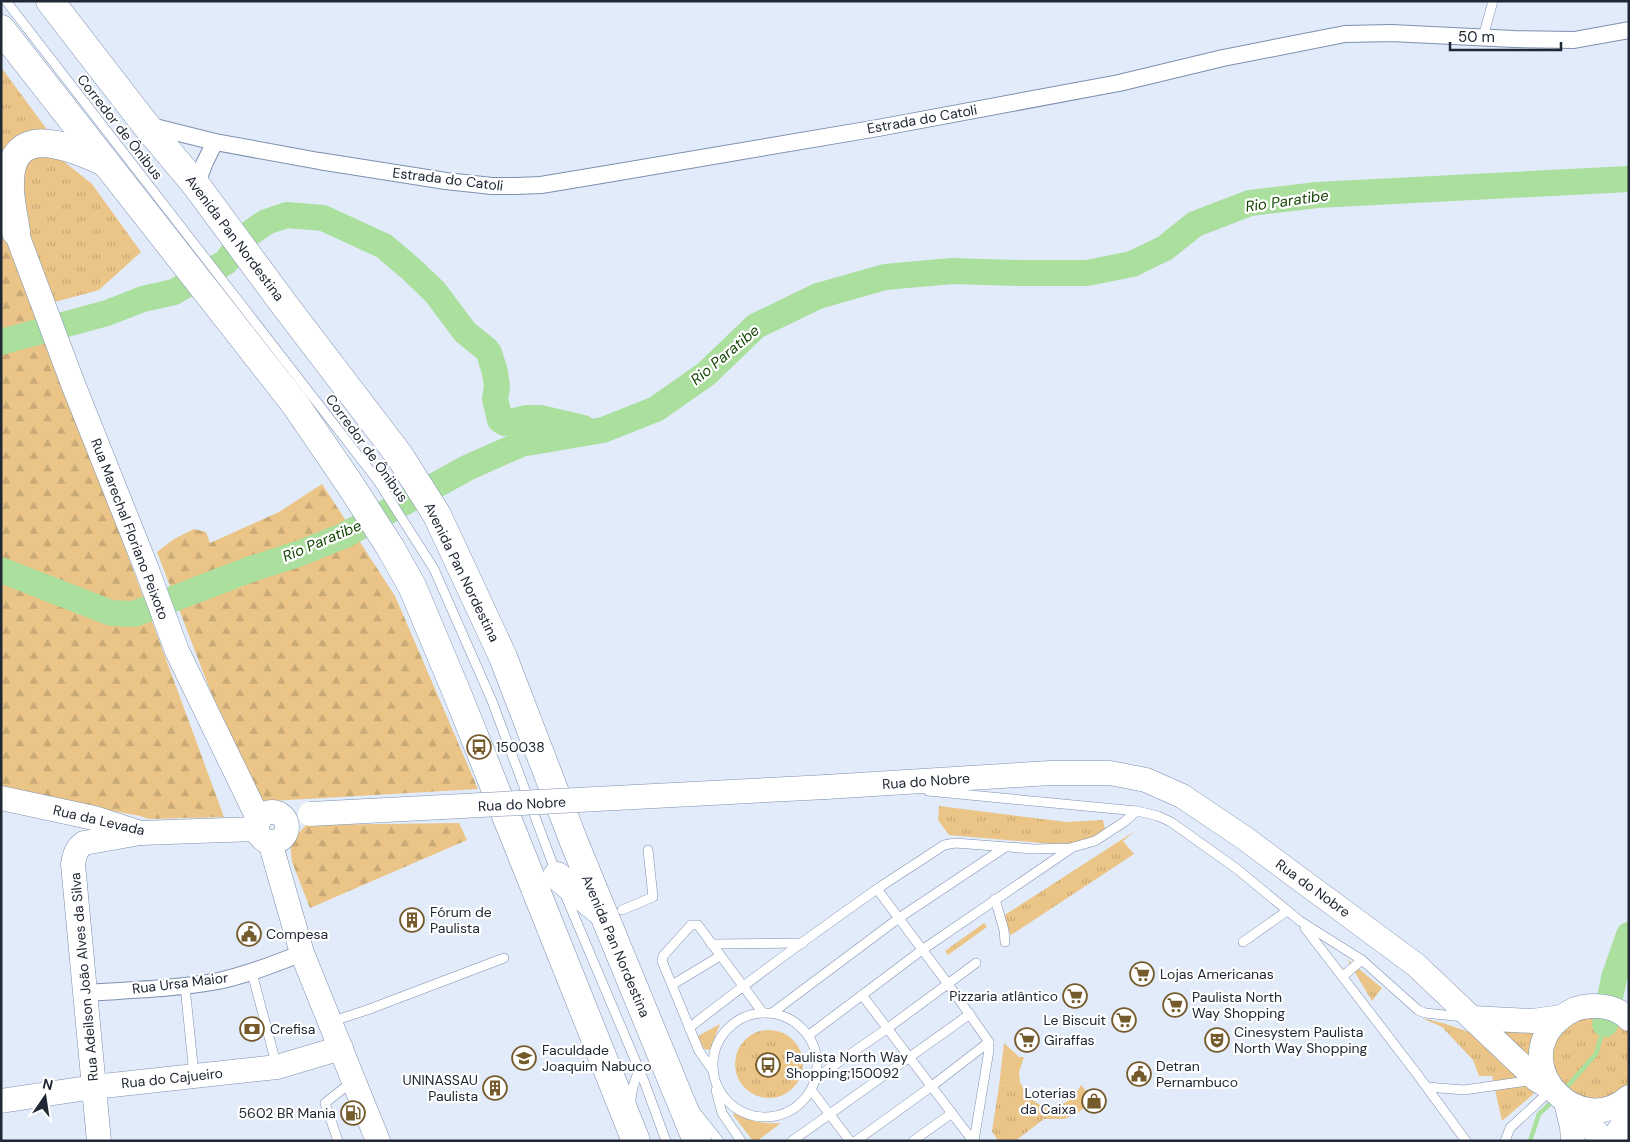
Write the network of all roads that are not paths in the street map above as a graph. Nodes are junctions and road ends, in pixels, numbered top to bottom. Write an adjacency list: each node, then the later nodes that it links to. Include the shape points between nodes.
1 (6, 1): 12 (lane, Corredor de Ônibus)
2 (50, 1): 7 (highway, Avenida Pan Nordestina)
3 (1493, 1): 6 (lane)
4 (1, 29): 9 (highway)
5 (1629, 30): 6 (street, Estrada do Catoli, via 1574,40)
6 (1483, 37): 8 (street, Estrada do Catoli, via 1345,34 1100,87 541,185 492,186 446,181)
7 (145, 124): 8 (street, Estrada do Catoli); 11 (highway, Avenida Pan Nordestina)
8 (215, 142): 11 (street, via 204,162)
9 (104, 161): 12 (highway); 13 (highway, via 46,142 34,144 17,154 10,183)
10 (1, 190): 13 (highway)
11 (200, 191): 26 (highway, Avenida Pan Nordestina, via 399,455 437,515 503,657)
12 (166, 223): 14 (highway, via 295,404 359,476)
13 (16, 232): 18 (main road, Rua Marechal Floriano Peixoto, via 177,652)
14 (399, 538): 23 (lane, via 434,569 492,701); 79 (highway, via 412,586)
15 (872, 784): 17 (lane); 18 (main road, Rua do Nobre, bridge); 52 (main road, Rua do Nobre, via 1050,773 1110,773 1146,780 1182,796 1243,837 1416,965)
16 (1, 798): 19 (main road, Rua da Levada)
17 (1137, 811): 21 (lane, via 1094,840); 27 (lane, via 1171,822 1238,869)
18 (280, 823): 19 (main road, Rua da Levada, via 140,833); 35 (main road, Rua Marechal Floriano Peixoto)
19 (96, 830): 46 (main road, Rua Adeilson João Alves da Silva, via 77,849 74,864)
20 (1004, 848): 21 (lane); 24 (lane, via 955,843 944,845); 28 (lane)
21 (1070, 848): 25 (lane)
22 (648, 850): 26 (lane, via 653,897)
23 (557, 876): 26 (highway); 61 (lane)
24 (877, 889): 28 (lane); 30 (lane)
25 (996, 899): 31 (lane); 34 (lane)
26 (612, 911): 71 (highway, Avenida Pan Nordestina)
27 (1287, 911): 29 (lane); 32 (lane)
28 (899, 918): 34 (lane); 48 (lane)
29 (1300, 921): 38 (lane); 41 (lane)
30 (802, 942): 33 (lane); 45 (lane)
31 (1005, 942)
32 (1243, 942)
33 (712, 944): 36 (lane); 43 (lane, via 696,924 678,938 662,959)
34 (922, 950): 42 (lane); 47 (lane)
35 (302, 953): 40 (street, Rua Ursa Maior); 53 (main road, Rua Marechal Floriano Peixoto)
36 (720, 956): 43 (lane); 45 (lane)
37 (504, 958): 53 (lane)
38 (1362, 960): 41 (lane); 52 (lane, via 1418,1010)
39 (976, 963): 42 (lane)
40 (252, 973): 44 (street, Rua Ursa Maior); 60 (lane)
41 (1343, 976): 69 (lane)
42 (948, 984): 49 (lane); 55 (lane)
43 (672, 985): 54 (lane)
44 (184, 986): 46 (street, Rua Ursa Maior); 63 (lane)
45 (742, 986): 48 (lane); 54 (lane)
46 (85, 993): 68 (main road, Rua Adeilson João Alves da Silva)
47 (862, 995): 55 (lane); 56 (lane)
48 (767, 1013): 56 (lane, via 786,1017); 62 (lane, via 740,1020 726,1032 716,1047)
49 (970, 1014): 57 (lane); 59 (lane)
50 (1626, 1016): 51 (main road, via 1608,1007 1592,1005)
51 (1561, 1017): 52 (main road, via 1533,1022); 72 (main road, via 1550,1029 1542,1051 1544,1075)
52 (1472, 1018): 72 (main road, Rua do Nobre)
53 (330, 1022): 58 (main road, Rua Marechal Floriano Peixoto)
54 (689, 1028): 62 (lane)
55 (888, 1028): 59 (lane); 64 (lane)
56 (809, 1035): 64 (lane, via 816,1048)
57 (988, 1042): 67 (lane); 91 (lane)
58 (341, 1048): 60 (main road, Rua do Cajueiro); 65 (main road, Rua Marechal Floriano Peixoto)
59 (909, 1056): 67 (lane); 76 (lane)
60 (277, 1067): 63 (main road, Rua do Cajueiro)
61 (639, 1069): 79 (lane, via 633,1088); 83 (lane)
62 (713, 1071): 66 (lane)
63 (194, 1075): 68 (main road, Rua do Cajueiro)
64 (817, 1078): 70 (lane)
65 (354, 1081): 81 (lane, via 325,1103); 82 (main road, Rua Marechal Floriano Peixoto)
66 (714, 1082): 70 (lane, via 731,1105 756,1117 772,1118 788,1113 802,1104); 86 (lane, via 722,1113)
67 (932, 1086): 75 (lane); 89 (lane)
68 (94, 1087): 74 (main road, Rua do Cajueiro); 80 (main road, Rua Adeilson João Alves da Silva)
69 (1427, 1087): 72 (lane); 92 (lane)
70 (812, 1091): 76 (lane)
71 (679, 1094): 84 (highway, Avenida Pan Nordestina); 85 (lane)
72 (1558, 1096): 73 (main road, via 1590,1110 1614,1106); 93 (lane, via 1510,1128); 94 (main road, via 1572,1128); 95 (main road, Rua do Nobre)
73 (1629, 1097)
74 (1, 1101)
75 (952, 1113): 90 (lane); 91 (lane)
76 (830, 1114): 87 (lane); 88 (lane)
77 (1629, 1115): 96 (main road)
78 (1629, 1123): 97 (main road)
79 (632, 1130)
80 (99, 1141)
81 (338, 1141)
82 (378, 1141)
83 (666, 1141)
84 (697, 1141)
85 (719, 1141)
86 (741, 1141)
87 (792, 1141)
88 (850, 1141)
89 (856, 1141)
90 (913, 1141)
91 (974, 1141)
92 (1466, 1141)
93 (1505, 1141)
94 (1573, 1141)
95 (1605, 1141)
96 (1612, 1141)
97 (1627, 1141)

